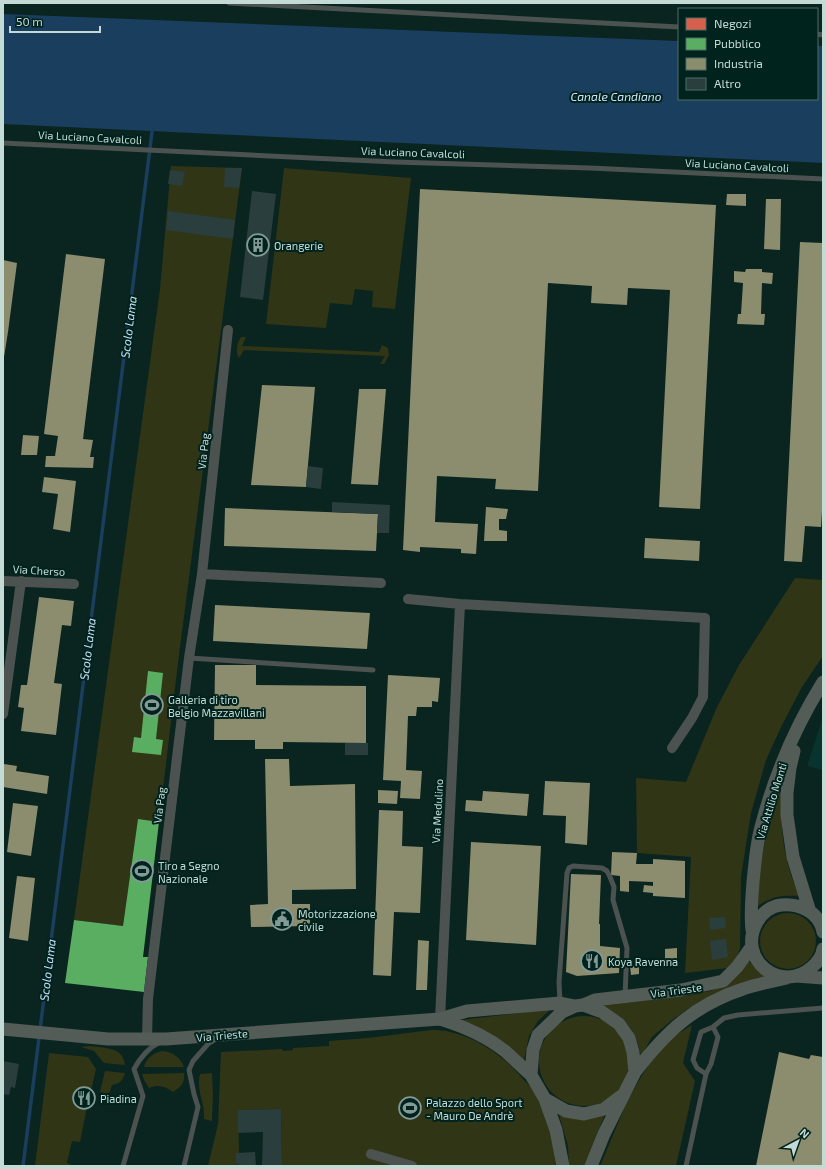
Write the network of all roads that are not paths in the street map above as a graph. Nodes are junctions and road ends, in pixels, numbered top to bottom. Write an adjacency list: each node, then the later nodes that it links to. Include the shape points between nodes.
1 (229, 3): 2 (lane)
2 (678, 27)
3 (3, 143): 4 (lane, Via Luciano Cavalcoli)
4 (823, 179)
5 (228, 330): 6 (street, Via Pag)
6 (202, 574): 9 (street); 13 (street, Via Pag)
7 (3, 581): 8 (street, Via Cherso)
8 (21, 581): 10 (street, Via Cherso); 16 (street)
9 (381, 583)
10 (74, 584)
11 (408, 599): 12 (street)
12 (460, 604): 18 (street, via 705,618 703,697); 30 (street, Via Medulino)
13 (189, 658): 14 (lane); 34 (street, Via Pag, via 149,992)
14 (373, 670)
15 (823, 682): 17 (main road, Via Attilio Monti)
16 (3, 714)
17 (801, 723): 19 (main road, Via Attilio Monti, via 786,793 787,815 793,857); 20 (main road, Via Attilio Monti, via 783,759 760,829 750,914)
18 (672, 748)
19 (817, 918): 20 (main road, via 800,906 778,905 767,910); 21 (main road, Via Attilio Monti)
20 (752, 930): 22 (main road, Via Attilio Monti)
21 (823, 932)
22 (752, 946): 24 (main road, via 754,956 769,972 778,976); 26 (main road, Via Trieste, via 724,981 681,990)
23 (823, 949): 24 (main road, via 817,963 808,971)
24 (793, 977): 25 (main road, Via Trieste); 36 (main road, Via Trieste, via 743,989 694,1012 662,1039)
25 (823, 978)
26 (625, 997): 27 (lane, via 627,948 610,876 602,868 573,866 567,873 558,982); 28 (main road, Via Trieste, via 595,1000)
27 (560, 1003): 28 (main road, Via Trieste); 30 (main road, Via Trieste, via 468,1011)
28 (579, 1005): 36 (main road, via 602,1012 619,1024 629,1038); 38 (main road, via 562,1012 538,1035 533,1050)
29 (823, 1008): 31 (lane, via 738,1015 724,1018)
30 (440, 1019): 33 (main road, Via Trieste); 38 (main road, Via Trieste, via 476,1033 505,1051)
31 (713, 1027): 37 (lane, via 718,1036); 37 (lane, via 701,1032 693,1060 697,1068)
32 (3, 1028): 34 (main road, Via Trieste, via 108,1039)
33 (221, 1035): 35 (main road, Via Trieste); 43 (lane, via 208,1044 193,1061 189,1070 198,1107)
34 (147, 1039): 35 (main road, Via Trieste)
35 (166, 1039): 42 (lane, via 148,1050 134,1069 143,1096)
36 (635, 1072): 39 (main road)
37 (706, 1074): 47 (lane)
38 (531, 1075): 40 (main road)
39 (624, 1094): 40 (main road, via 604,1110 584,1114 566,1111); 46 (main road)
40 (545, 1099): 45 (main road, via 556,1130)
41 (371, 1154): 44 (street)
42 (123, 1166)
43 (184, 1166)
44 (412, 1166)
45 (563, 1166)
46 (591, 1166)
47 (686, 1166)

